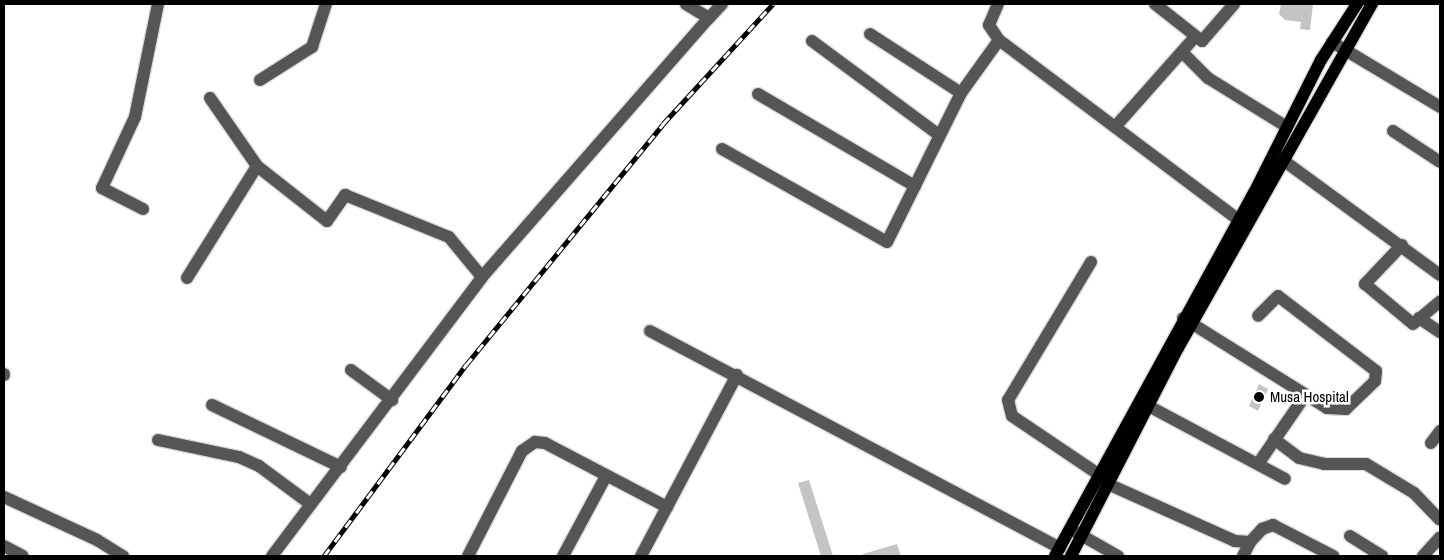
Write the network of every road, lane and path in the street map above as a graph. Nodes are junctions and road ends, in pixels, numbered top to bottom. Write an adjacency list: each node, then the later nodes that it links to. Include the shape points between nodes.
1 (158, 4): 33 (street, via 135,117 102,188)
2 (326, 4): 18 (street, via 312,46)
3 (686, 4): 10 (street)
4 (722, 4): 10 (street)
5 (998, 4): 13 (street, via 989,25)
6 (1155, 4): 12 (street)
7 (1234, 4): 12 (street, via 1209,37 1202,41)
8 (1357, 4): 15 (main road)
9 (1372, 4): 16 (main road)
10 (709, 18): 38 (street)
11 (870, 34): 19 (street)
12 (1194, 38): 17 (street)
13 (999, 40): 19 (street); 23 (street)
14 (812, 41): 26 (street)
15 (1332, 42): 16 (street); 24 (main road)
16 (1344, 49): 22 (street); 29 (main road)
17 (1182, 52): 23 (street); 24 (street, via 1208,78)
18 (260, 80)
19 (961, 93): 26 (street)
20 (758, 94): 32 (street)
21 (210, 98): 31 (street)
22 (1440, 107)
23 (1115, 127): 34 (street)
24 (1287, 127): 28 (main road)
25 (1394, 132): 30 (street)
26 (939, 135): 32 (street)
27 (722, 149): 32 (street, via 887,242)
28 (1273, 154): 29 (street); 34 (main road)
29 (1286, 159): 35 (street); 43 (main road)
30 (1440, 162)
31 (257, 166): 38 (street, via 327,221 344,194 449,237); 39 (street)
32 (915, 186)
33 (143, 209)
34 (1239, 220): 43 (main road)
35 (1402, 245): 37 (street); 42 (street, via 1365,284 1413,324)
36 (1091, 262): 60 (street, via 1008,400 1012,416)
37 (1440, 275)
38 (482, 277): 49 (street)
39 (187, 278)
40 (1440, 301): 42 (street)
41 (1258, 316): 48 (street, via 1278,296 1378,376 1346,410 1327,408)
42 (1419, 318): 45 (street)
43 (1188, 322): 48 (street); 50 (main road)
44 (650, 331): 47 (street)
45 (1440, 332)
46 (351, 370): 49 (street)
47 (737, 375): 63 (street); 71 (street)
48 (1304, 397): 54 (street)
49 (392, 400): 57 (street)
50 (1146, 404): 56 (street); 60 (main road)
51 (212, 405): 57 (street)
52 (1440, 430): 55 (street)
53 (158, 440): 62 (street, via 239,456 259,466)
54 (1274, 440): 56 (street); 64 (street, via 1298,458 1324,464 1366,464 1414,493)
55 (1431, 443)
56 (1258, 464): 59 (street)
57 (341, 467): 62 (street)
58 (606, 476): 63 (street); 75 (street, via 545,443 528,444); 76 (street)
59 (1285, 479)
60 (1103, 480): 65 (main road); 66 (main road); 69 (street, via 1214,534)
61 (4, 497): 73 (street, via 97,540)
62 (309, 503): 74 (street)
63 (668, 507): 77 (street)
64 (1440, 520)
65 (1070, 529): 66 (street); 71 (main road)
66 (1083, 535): 78 (main road); 79 (street)
67 (1350, 536): 82 (street)
68 (1440, 537): 83 (street)
69 (1250, 542): 80 (street); 81 (street, via 1262,529 1273,526)
70 (4, 546): 72 (street)
71 (1058, 552)
72 (23, 556)
73 (123, 556)
74 (272, 556)
75 (468, 556)
76 (562, 556)
77 (641, 556)
78 (1071, 556)
79 (1118, 556)
80 (1243, 556)
81 (1333, 556)
82 (1382, 556)
83 (1423, 556)

